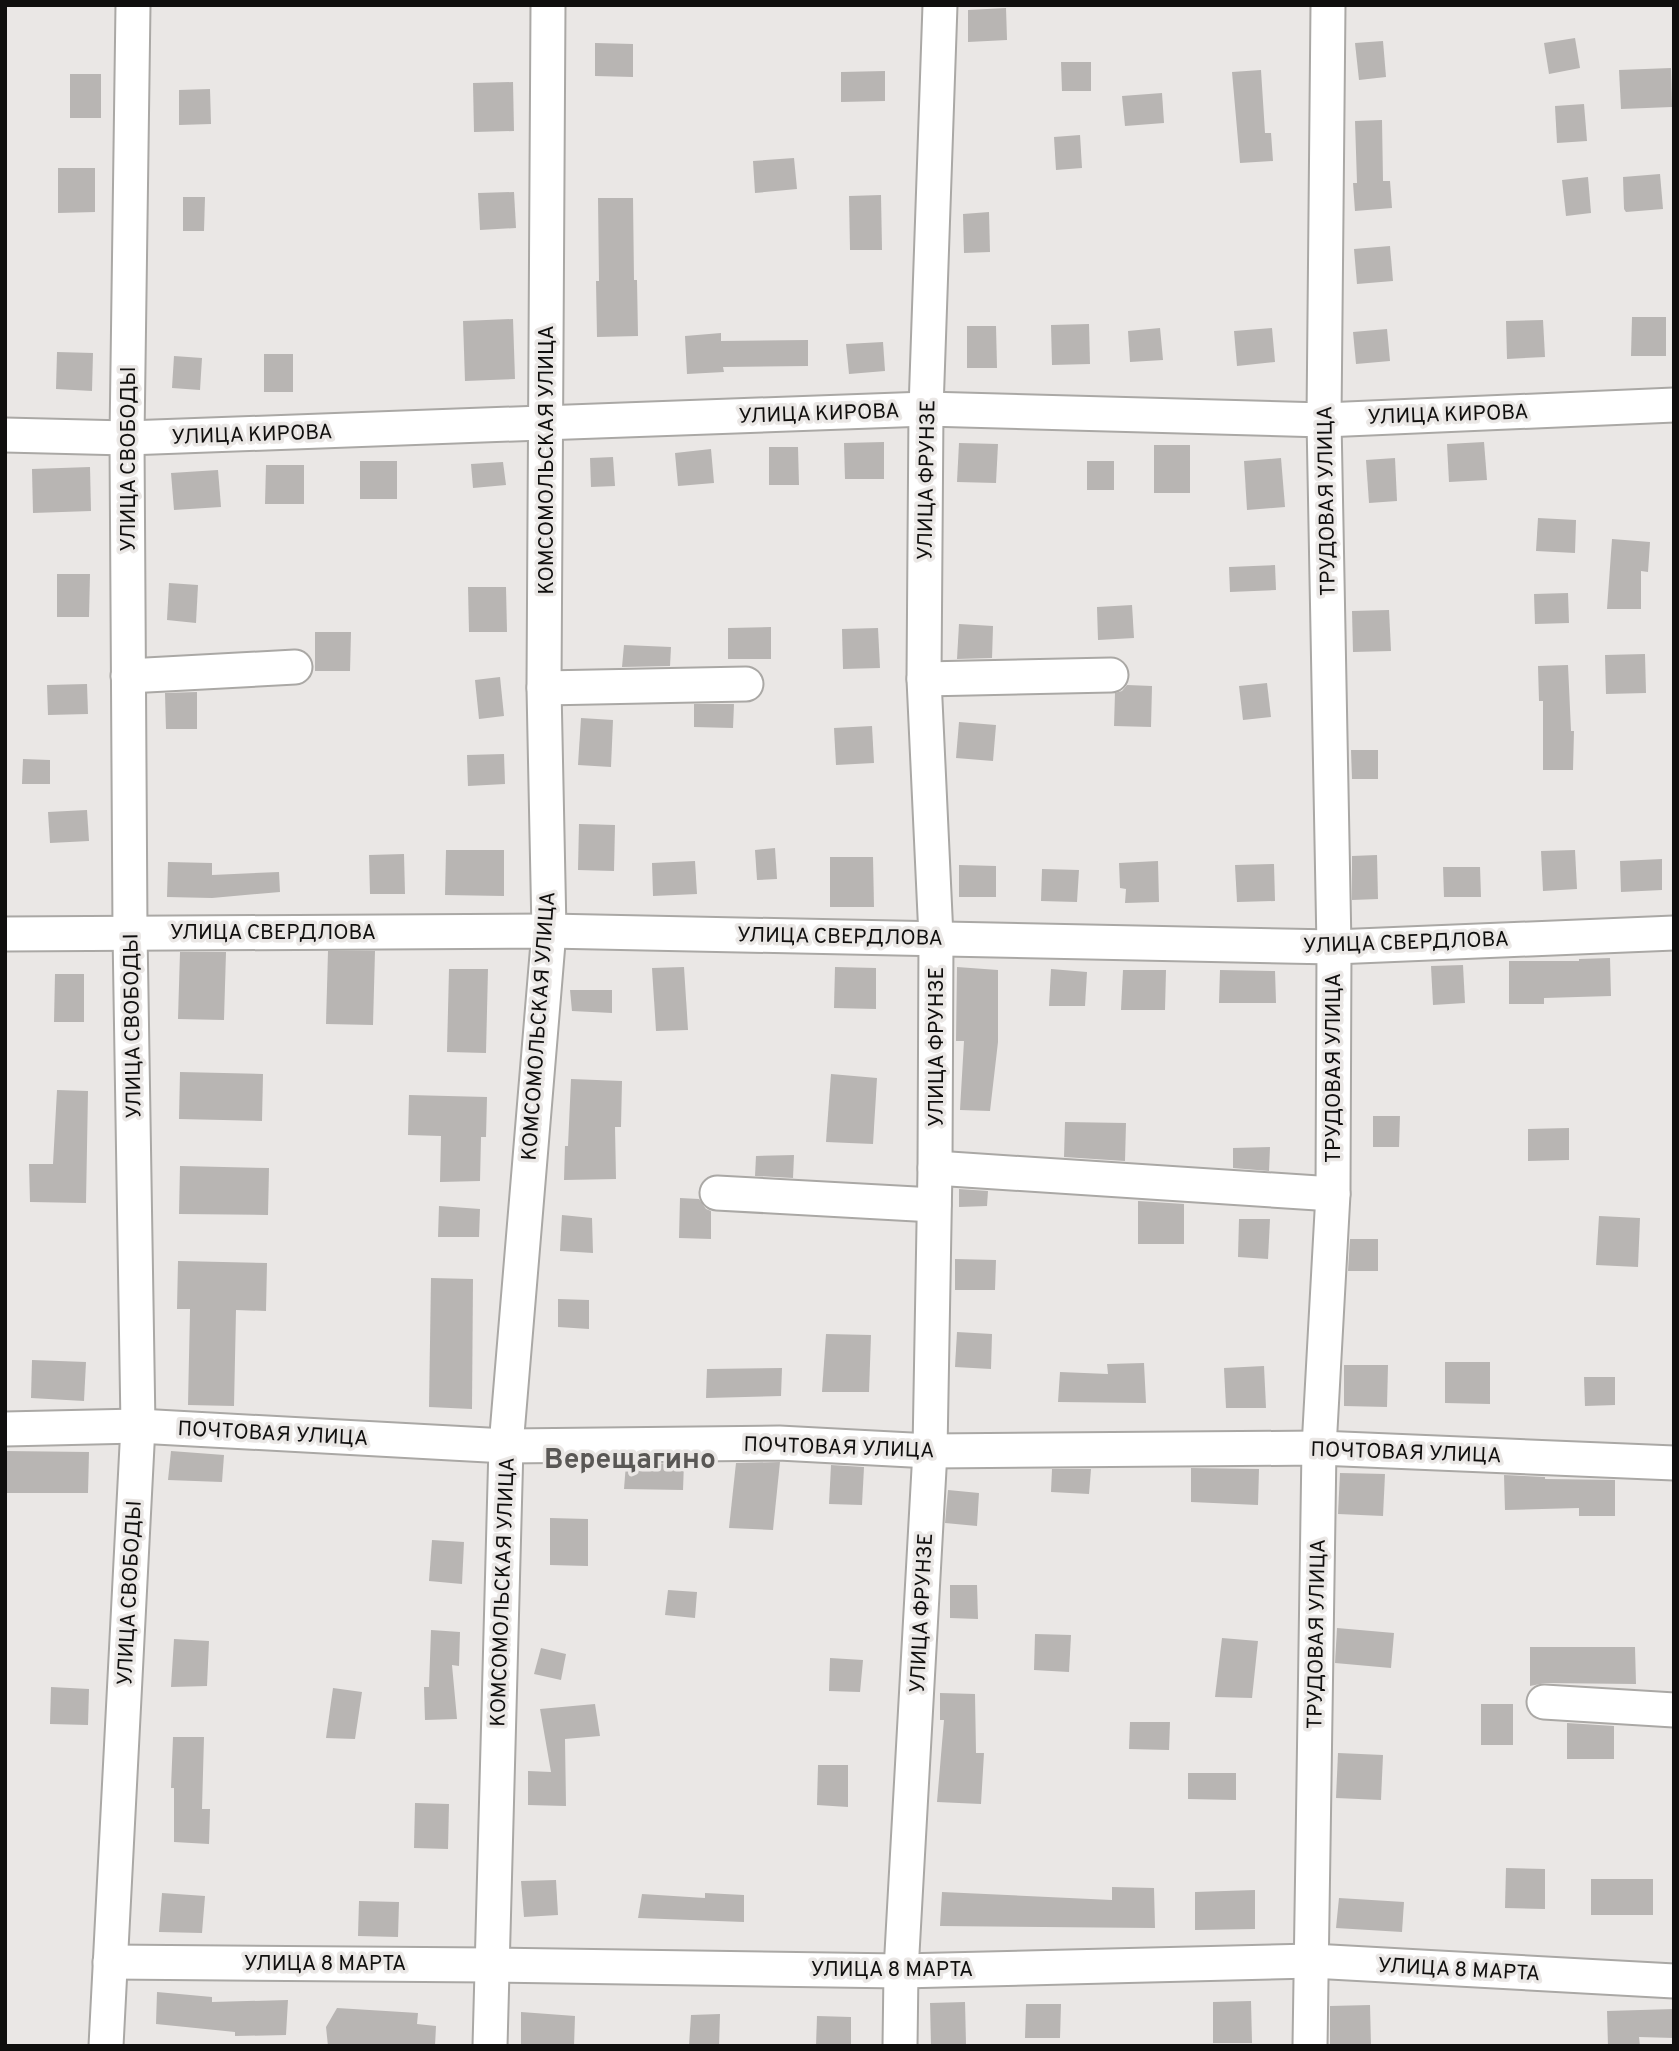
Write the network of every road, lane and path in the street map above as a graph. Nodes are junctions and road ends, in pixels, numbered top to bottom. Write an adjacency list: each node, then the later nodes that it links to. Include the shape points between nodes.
1 (133, 5): 10 (street, УЛИЦА СВОБОДЫ)
2 (548, 5): 8 (street, КОМСОМОЛЬСКАЯ УЛИЦА)
3 (940, 5): 6 (street, УЛИЦА ФРУНЗЕ)
4 (1328, 5): 7 (street, ТРУДОВАЯ УЛИЦА)
5 (1674, 405): 7 (street, УЛИЦА КИРОВА)
6 (926, 409): 7 (street, УЛИЦА КИРОВА); 8 (street, УЛИЦА КИРОВА); 14 (street, УЛИЦА ФРУНЗЕ)
7 (1324, 419): 22 (street, ТРУДОВАЯ УЛИЦА)
8 (547, 424): 10 (street, УЛИЦА КИРОВА); 16 (street, КОМСОМОЛЬСКАЯ УЛИЦА)
9 (5, 435): 10 (street, УЛИЦА КИРОВА)
10 (127, 438): 13 (street, УЛИЦА СВОБОДЫ)
11 (295, 667): 13 (street)
12 (1111, 675): 14 (street)
13 (128, 676): 18 (street, УЛИЦА СВОБОДЫ)
14 (924, 679): 21 (street, УЛИЦА ФРУНЗЕ)
15 (746, 684): 16 (street)
16 (544, 688): 17 (street, КОМСОМОЛЬСКАЯ УЛИЦА)
17 (549, 931): 18 (street, УЛИЦА СВЕРДЛОВА); 21 (street, УЛИЦА СВЕРДЛОВА); 29 (street, КОМСОМОЛЬСКАЯ УЛИЦА)
18 (130, 932): 20 (street, УЛИЦА СВЕРДЛОВА); 27 (street, УЛИЦА СВОБОДЫ)
19 (1674, 933): 22 (street, УЛИЦА СВЕРДЛОВА)
20 (5, 934)
21 (936, 937): 22 (street, УЛИЦА СВЕРДЛОВА); 23 (street, УЛИЦА ФРУНЗЕ)
22 (1334, 947): 25 (street, ТРУДОВАЯ УЛИЦА)
23 (936, 1168): 25 (street); 26 (street, УЛИЦА ФРУНЗЕ)
24 (717, 1194): 26 (street)
25 (1333, 1194): 30 (street, ТРУДОВАЯ УЛИЦА)
26 (934, 1205): 31 (street, УЛИЦА ФРУНЗЕ)
27 (138, 1426): 28 (street, ПОЧТОВАЯ УЛИЦА); 29 (street, ПОЧТОВАЯ УЛИЦА); 36 (street, УЛИЦА СВОБОДЫ)
28 (5, 1429)
29 (506, 1446): 31 (street, ПОЧТОВАЯ УЛИЦА, via 779,1443); 37 (street, КОМСОМОЛЬСКАЯ УЛИЦА)
30 (1319, 1448): 31 (street, ПОЧТОВАЯ УЛИЦА); 32 (street, ПОЧТОВАЯ УЛИЦА); 35 (street, ТРУДОВАЯ УЛИЦА)
31 (930, 1451): 38 (street, УЛИЦА ФРУНЗЕ)
32 (1674, 1463)
33 (1544, 1702): 34 (street)
34 (1674, 1710)
35 (1312, 1961): 38 (street, УЛИЦА 8 МАРТА); 39 (street, УЛИЦА 8 МАРТА); 43 (street, ТРУДОВАЯ УЛИЦА)
36 (110, 1962): 37 (street, УЛИЦА 8 МАРТА); 40 (street, УЛИЦА СВОБОДЫ)
37 (491, 1965): 38 (street, УЛИЦА 8 МАРТА); 41 (street, КОМСОМОЛЬСКАЯ УЛИЦА)
38 (901, 1971): 42 (street, УЛИЦА ФРУНЗЕ)
39 (1674, 1981)
40 (106, 2046)
41 (490, 2046)
42 (900, 2046)
43 (1310, 2046)

